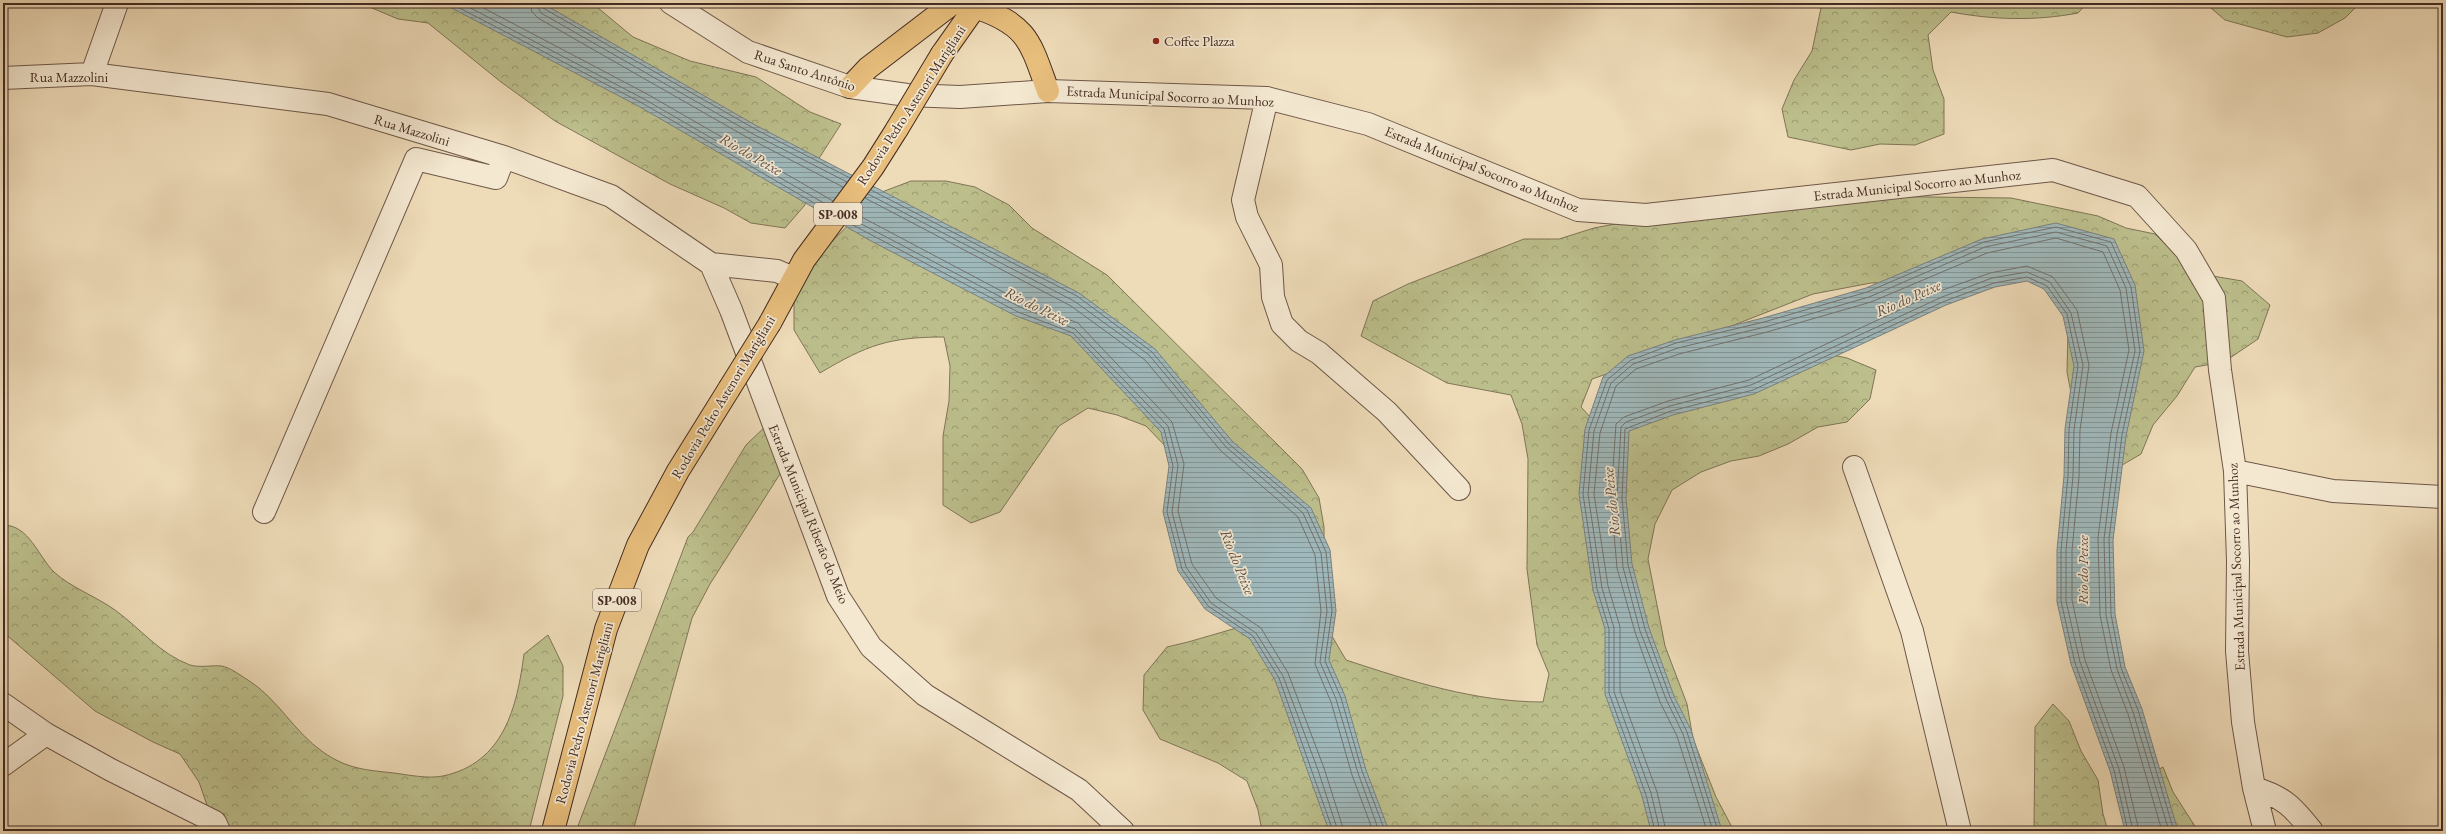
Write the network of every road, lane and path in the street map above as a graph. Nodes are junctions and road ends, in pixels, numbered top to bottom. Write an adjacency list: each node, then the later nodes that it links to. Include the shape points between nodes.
1 (118, 3): 7 (street)
2 (671, 3): 9 (street, Rua Santo Antônio, via 748,52)
3 (953, 3): 9 (main road, via 868,68)
4 (1005, 3): 6 (main road)
5 (977, 5): 6 (main road); 14 (main road, Rodovia Pedro Astenori Marigliani / SP-008, bridge, via 942,54 873,168)
6 (1012, 23): 10 (main road, via 1033,50)
7 (92, 74): 8 (street, Rua Mazzolini); 12 (street, Rua Mazzolini, via 328,104)
8 (3, 78)
9 (850, 87): 10 (street, Rua Santo Antônio, via 908,95 960,97)
10 (1048, 91): 11 (street, Estrada Municipal Socorro ao Munhoz)
11 (1267, 98): 16 (street, Estrada Municipal Socorro ao Munhoz, via 1368,124 1578,210 1646,215 2053,170 2137,196 2186,250 2214,298 2220,370); 17 (street, via 1242,200 1247,217 1271,265 1273,297 1282,324 1299,341 1319,353 1387,412)
12 (504, 157): 13 (street, Rua Mazzolini, via 610,196); 19 (street, via 496,178 416,159)
13 (711, 264): 14 (street, Rua Mazzolini, via 777,271); 26 (street, Estrada Municipal Riberão do Meio, via 731,310 838,596 871,648 926,695 1079,790)
14 (799, 269): 25 (main road, Rodovia Pedro Astenori Marigliani / SP-008, bridge, via 770,322 678,471 638,545 606,629)
15 (1854, 467): 27 (street, via 1912,631)
16 (2235, 471): 18 (street, via 2333,491); 23 (street, Estrada Municipal Socorro ao Munhoz, via 2238,561 2236,651 2243,722)
17 (1459, 489)
18 (2443, 498)
19 (264, 512)
20 (3, 704): 21 (street)
21 (46, 734): 22 (street); 24 (street, via 215,822)
22 (3, 765)
23 (2254, 788): 28 (street, Estrada Municipal Socorro ao Munhoz); 29 (street, via 2274,794 2293,806)
24 (219, 831)
25 (553, 831)
26 (1123, 831)
27 (1960, 831)
28 (2265, 831)
29 (2312, 831)

